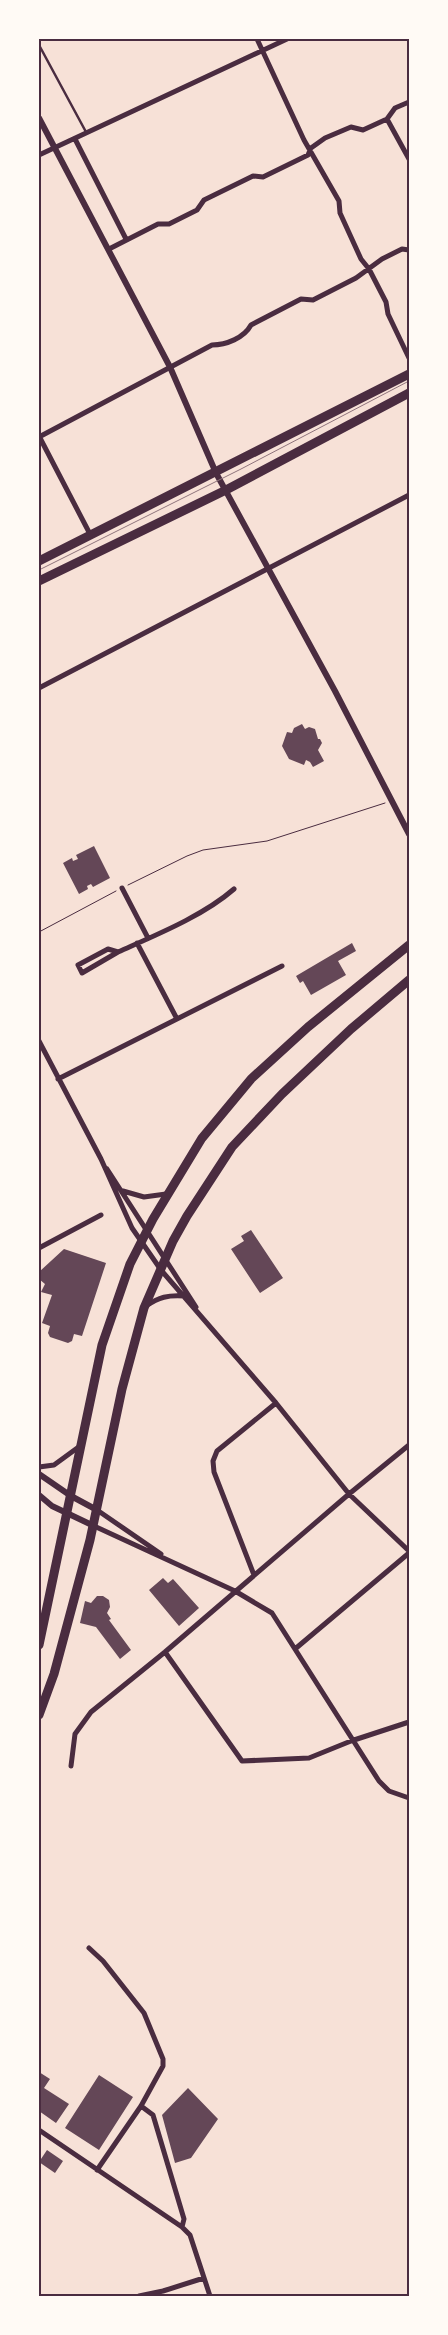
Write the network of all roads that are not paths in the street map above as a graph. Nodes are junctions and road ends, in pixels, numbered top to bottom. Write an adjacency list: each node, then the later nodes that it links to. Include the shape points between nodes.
1 (258, 39): 4 (street)
2 (287, 39): 4 (street)
3 (39, 45): 8 (lane)
4 (263, 51): 8 (street); 11 (street, via 304,140)
5 (409, 102): 7 (street, via 395,108)
6 (39, 118): 10 (street)
7 (387, 119): 11 (street, via 363,130 351,127); 13 (street)
8 (87, 133): 9 (street)
9 (75, 139): 10 (street); 14 (street)
10 (55, 148): 12 (street); 15 (street)
11 (311, 148): 14 (street, via 308,155 272,173 254,176 204,200 198,210 170,224 158,224); 17 (street, via 339,201 340,214 361,259)
12 (39, 156)
13 (409, 159)
14 (126, 239): 15 (street)
15 (109, 249): 19 (street)
16 (409, 250): 17 (street, via 402,248)
17 (369, 269): 18 (street); 19 (street, via 313,300 301,299 250,325 247,333 222,345 212,345)
18 (409, 358)
19 (170, 367): 22 (street); 23 (street)
20 (409, 374): 23 (main road)
21 (409, 393): 24 (main road)
22 (39, 437): 26 (street)
23 (216, 473): 24 (street); 26 (main road)
24 (226, 490): 28 (street); 29 (main road)
25 (409, 495): 28 (street)
26 (91, 536): 27 (main road)
27 (39, 561)
28 (267, 568): 30 (street); 31 (street)
29 (39, 582)
30 (39, 688)
31 (409, 834)
32 (122, 888): 34 (street)
33 (234, 889): 34 (street, via 219,902)
34 (148, 938): 35 (street)
35 (137, 944): 37 (street); 40 (street)
36 (409, 945): 45 (main road, via 308,1027 251,1080 202,1138)
37 (118, 952): 37 (street, via 108,949 78,965 82,973)
38 (282, 966): 40 (street)
39 (409, 980): 50 (main road, via 344,1035 282,1094 232,1148 187,1216)
40 (177, 1019): 42 (street)
41 (39, 1041): 42 (street)
42 (58, 1079): 43 (street)
43 (101, 1159): 44 (street); 48 (street)
44 (123, 1191): 45 (street, via 144,1197); 47 (street)
45 (166, 1194): 47 (main road)
46 (101, 1216): 49 (street)
47 (147, 1232): 48 (main road); 50 (street)
48 (141, 1243): 51 (street); 57 (main road, via 130,1264 102,1345)
49 (39, 1248)
50 (166, 1259): 51 (main road); 54 (street)
51 (161, 1270): 52 (street); 53 (main road)
52 (184, 1296): 53 (street, via 156,1299); 54 (street)
53 (144, 1308): 63 (main road, via 122,1389)
54 (204, 1320): 55 (street)
55 (276, 1403): 60 (street); 68 (street, via 217,1451 213,1461 214,1472)
56 (409, 1445): 60 (street)
57 (80, 1446): 58 (street, via 54,1465); 62 (main road)
58 (39, 1467)
59 (39, 1474): 62 (street)
60 (349, 1494): 66 (street); 68 (street)
61 (39, 1495): 64 (street)
62 (70, 1496): 63 (street); 64 (main road)
63 (97, 1510): 65 (main road); 67 (street)
64 (66, 1514): 65 (street); 70 (main road)
65 (94, 1526): 67 (street); 73 (main road, via 54,1674)
66 (409, 1552): 71 (street)
67 (170, 1560): 69 (street)
68 (254, 1575): 69 (street)
69 (235, 1591): 71 (street, via 272,1613); 72 (street)
70 (39, 1645)
71 (295, 1649): 75 (street)
72 (165, 1652): 75 (street, via 242,1761 309,1758); 76 (street, via 91,1712 81,1724 73,1741)
73 (39, 1715)
74 (409, 1722): 75 (street)
75 (351, 1741): 77 (street, via 389,1791)
76 (71, 1766)
77 (409, 1798)
78 (89, 1948): 79 (street, via 104,1961 144,2013 163,2059 163,2066)
79 (141, 2106): 81 (street); 82 (street, via 153,2115 184,2219)
80 (39, 2130): 81 (street)
81 (97, 2170): 82 (street)
82 (182, 2227): 83 (street, via 190,2235)
83 (204, 2278): 84 (street); 85 (street)
84 (139, 2296)
85 (210, 2296)

